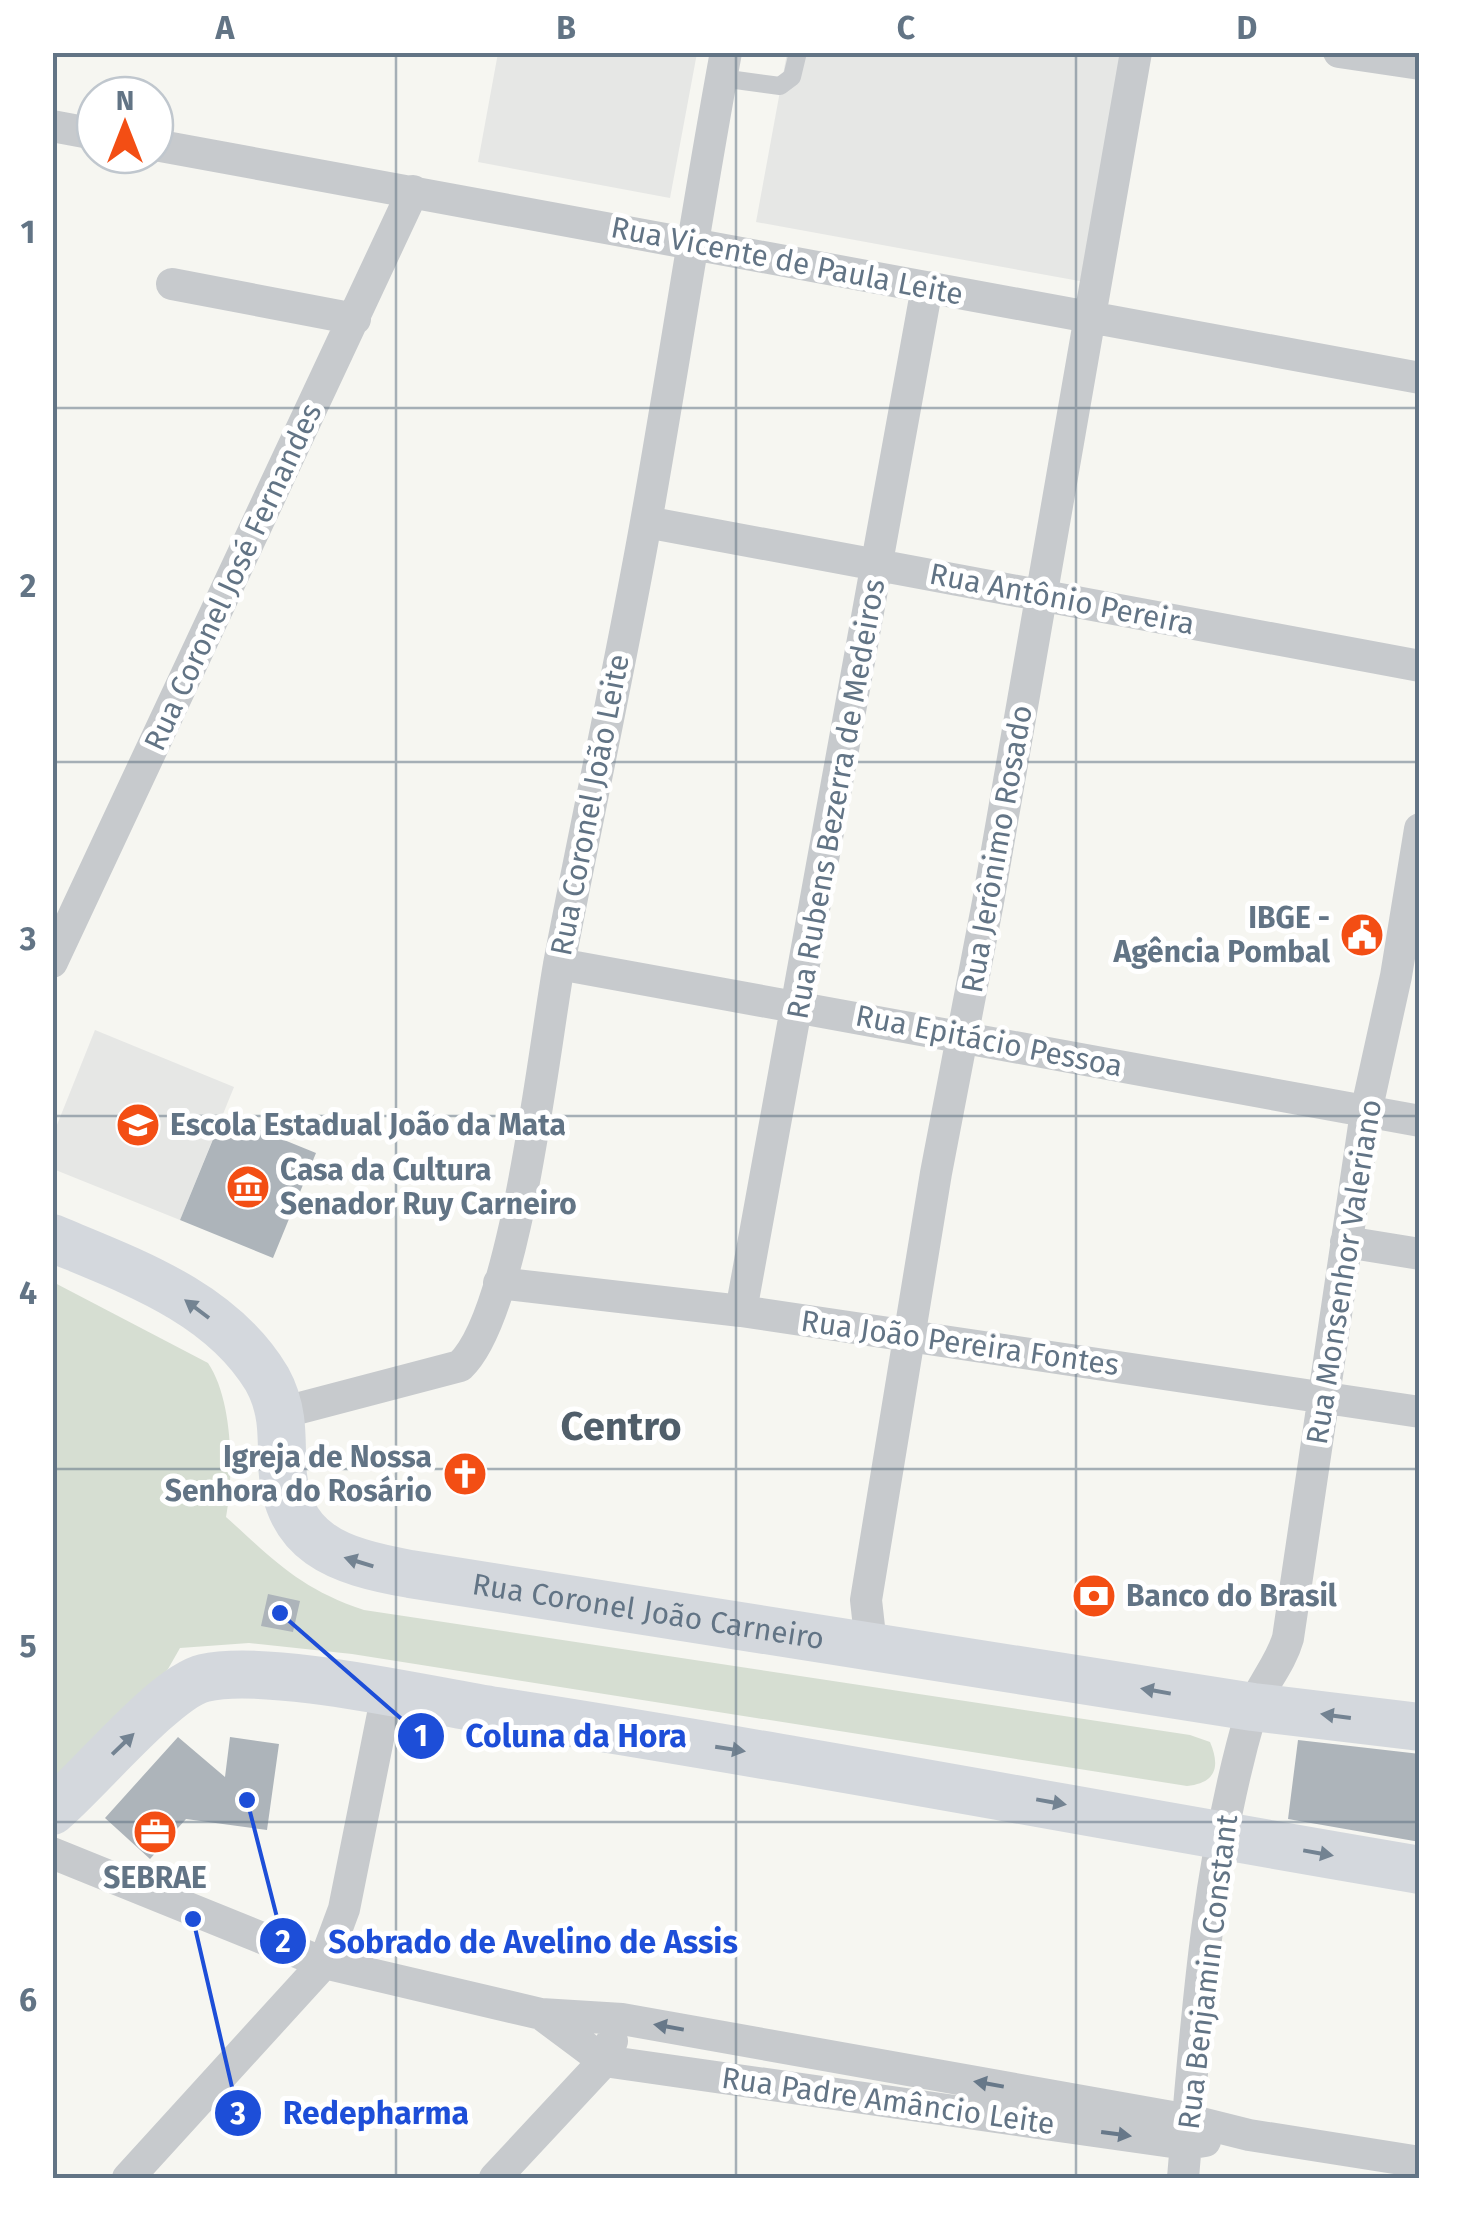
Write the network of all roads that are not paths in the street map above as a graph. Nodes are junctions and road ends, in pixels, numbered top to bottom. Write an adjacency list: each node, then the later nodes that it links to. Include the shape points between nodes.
1 (798, 52): 5 (lane, via 792,77 780,86)
2 (1136, 52): 11 (street, Rua Jerônimo Rosado)
3 (1339, 52): 4 (street)
4 (1420, 64)
5 (724, 65): 8 (street, Rua Coronel João Leite)
6 (175, 149): 7 (street, Rua Vicente de Paula Leite)
7 (412, 191): 8 (street, Rua Vicente de Paula Leite); 12 (street, Rua Coronel José Fernandes)
8 (691, 242): 10 (street, Rua Vicente de Paula Leite); 14 (street, Rua Coronel João Leite)
9 (172, 284): 12 (street)
10 (927, 287): 11 (street, Rua Vicente de Paula Leite); 15 (street, Rua Rubens Bezerra de Medeiros)
11 (1087, 317): 13 (street, Rua Vicente de Paula Leite); 16 (street, Rua Jerônimo Rosado)
12 (355, 319): 19 (street, Rua Coronel José Fernandes)
13 (1420, 378)
14 (646, 522): 15 (street, Rua Antônio Pereira); 20 (street, Rua Coronel João Leite)
15 (878, 564): 16 (street, Rua Antônio Pereira); 21 (street, Rua Rubens Bezerra de Medeiros)
16 (1042, 595): 17 (street, Rua Antônio Pereira); 22 (street, Rua Jerônimo Rosado)
17 (1420, 666)
18 (1420, 830): 23 (street, Rua Monsenhor Valeriano)
19 (52, 962)
20 (559, 964): 21 (street, Rua Epitácio Pessoa); 28 (street, Rua Coronel João Leite, via 524,1178)
21 (800, 1004): 22 (street, Rua Epitácio Pessoa); 29 (street, Rua Rubens Bezerra de Medeiros)
22 (963, 1036): 23 (street, Rua Epitácio Pessoa); 30 (street, Rua Jerônimo Rosado)
23 (1366, 1112): 24 (street, Rua Epitácio Pessoa); 26 (street, Rua Monsenhor Valeriano)
24 (1420, 1120)
25 (52, 1238): 33 (main road, Rua Coronel João Carneiro, one-way to 25, via 248,1354 191,1303 154,1280)
26 (1346, 1242): 27 (street); 31 (street, Rua Monsenhor Valeriano)
27 (1420, 1254)
28 (498, 1283): 29 (street, Rua João Pereira Fontes); 33 (street, Rua Coronel João Leite, via 472,1354 460,1366)
29 (741, 1311): 30 (street, Rua João Pereira Fontes)
30 (910, 1334): 31 (street, Rua João Pereira Fontes); 34 (street, Rua Jerônimo Rosado, via 866,1600)
31 (1325, 1398): 32 (street, Rua João Pereira Fontes); 36 (street, Rua Monsenhor Valeriano, via 1288,1638)
32 (1420, 1412)
33 (282, 1413): 34 (main road, Rua Coronel João Carneiro, one-way to 33, via 344,1558 312,1540 288,1507)
34 (871, 1646): 36 (main road, Rua Coronel João Carneiro, one-way to 34)
35 (387, 1694): 38 (main road, one-way to 35, via 200,1678 269,1677); 39 (main road, one-way to 39, via 1065,1804); 42 (street, via 344,1909)
36 (1252, 1707): 37 (main road, Rua Coronel João Carneiro, one-way to 36); 39 (street, Rua Benjamin Constant)
37 (1420, 1728)
38 (52, 1811)
39 (1222, 1836): 41 (main road, one-way to 41); 46 (street, Rua Benjamin Constant)
40 (52, 1853): 42 (street, Rua Padre Amâncio Leite)
41 (1420, 1870)
42 (324, 1963): 43 (street, Rua Padre Amâncio Leite); 48 (street)
43 (541, 2014): 44 (street, Rua Padre Amâncio Leite); 45 (street, Rua Padre Amâncio Leite)
44 (622, 2018): 45 (street); 46 (street, Rua Padre Amâncio Leite, one-way to 44)
45 (604, 2060): 46 (street, Rua Padre Amâncio Leite, one-way to 46); 49 (street)
46 (1188, 2132): 47 (street, Rua Padre Amâncio Leite); 50 (street, Rua Benjamin Constant)
47 (1420, 2162)
48 (128, 2178)
49 (495, 2178)
50 (1184, 2178)

